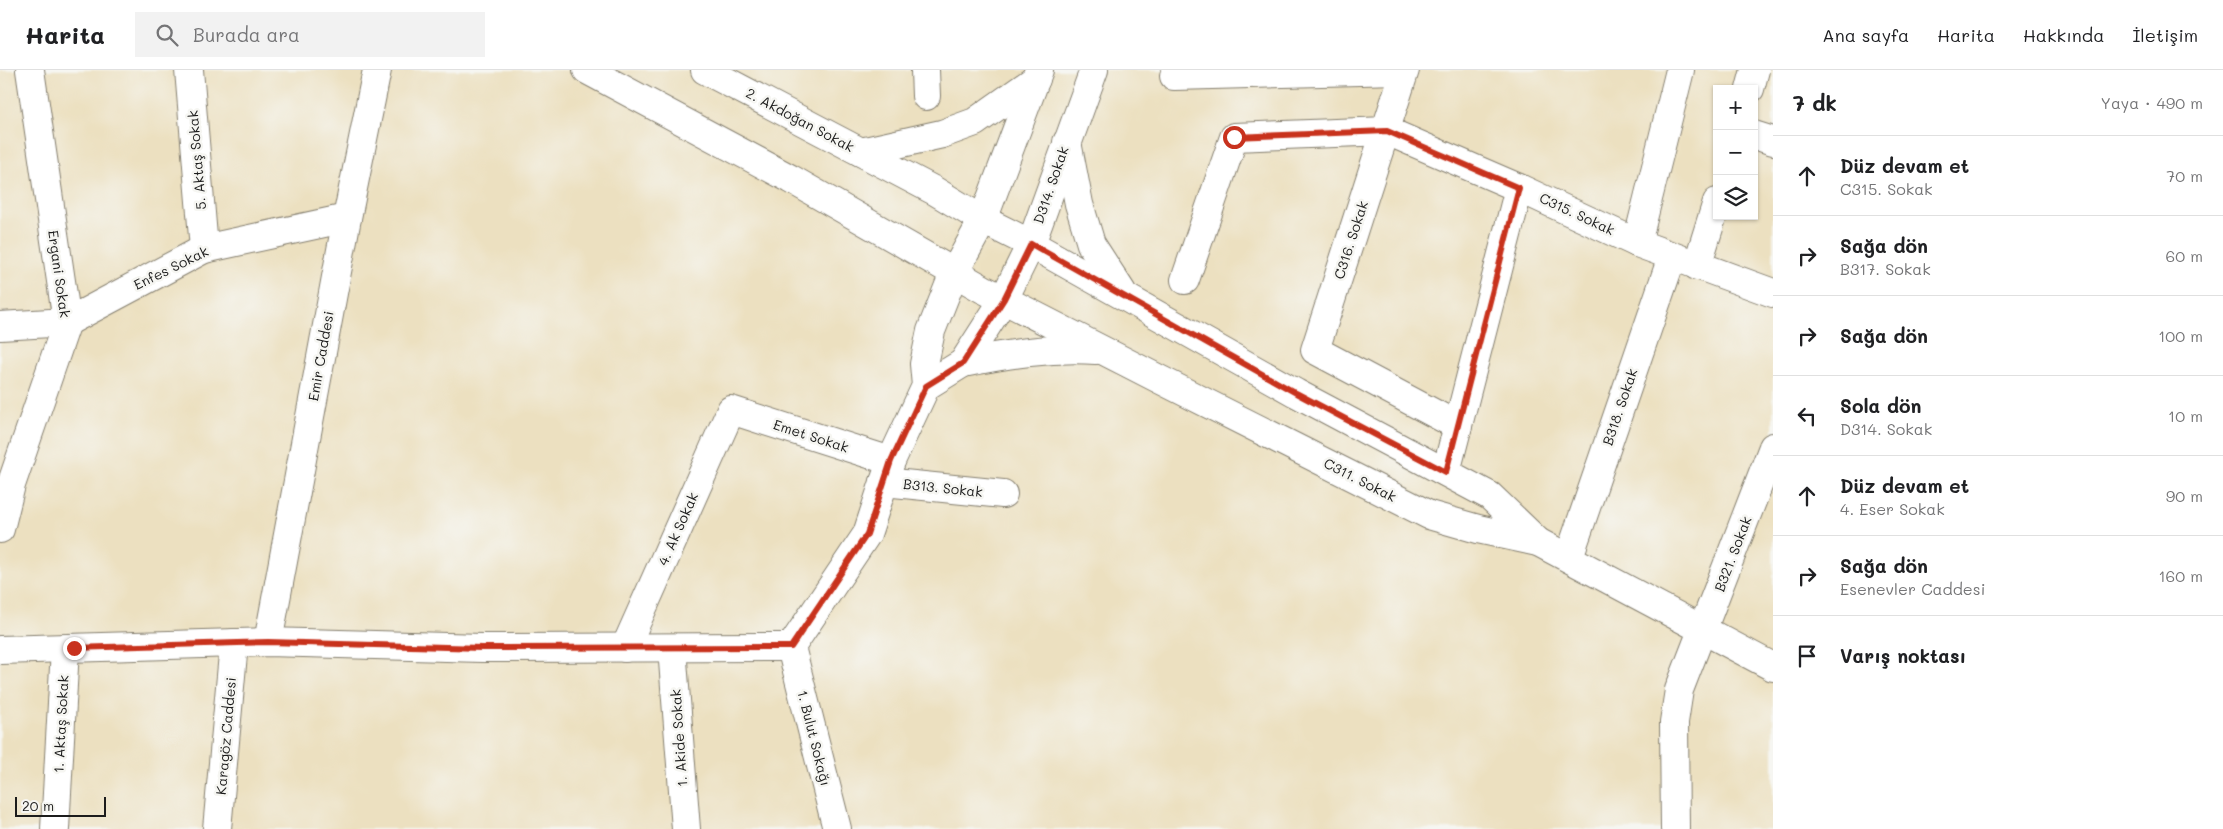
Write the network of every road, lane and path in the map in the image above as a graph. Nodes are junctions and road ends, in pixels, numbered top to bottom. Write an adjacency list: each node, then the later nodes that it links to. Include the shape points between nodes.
1 (30, 70): 34 (street, Ergani Sokak)
2 (189, 70): 26 (street, 5. Aktaş Sokak)
3 (377, 70): 22 (street, Emir Caddesi)
4 (586, 70): 29 (street, C311. Sokak, via 791,179)
5 (705, 70): 19 (street, 2. Akdoğan Sokak)
6 (1094, 70): 16 (street, D314. Sokak)
7 (1398, 70): 11 (street)
8 (1405, 70): 15 (street, C316. Sokak)
9 (1680, 70): 24 (street)
10 (1755, 70): 14 (street)
11 (1271, 72): 13 (street)
12 (1038, 75): 19 (street, via 975,122 942,134); 23 (street)
13 (1174, 76)
14 (1751, 85)
15 (1387, 131): 20 (street, C315. Sokak); 30 (street, C315. Sokak, via 1234,137); 40 (street, C316. Sokak, via 1315,350)
16 (1069, 134): 25 (street, D314. Sokak); 32 (street, via 1079,204 1091,244)
17 (1758, 136): 18 (street)
18 (1773, 141)
19 (861, 152): 23 (street, 2. Akdoğan Sokak)
20 (1519, 188): 24 (street, C315. Sokak); 40 (street)
21 (1713, 215): 28 (street)
22 (347, 218): 26 (street, Enfes Sokak); 49 (street, Emir Caddesi)
23 (983, 220): 25 (street, 2. Akdoğan Sokak); 29 (street)
24 (1637, 242): 27 (street, C315. Sokak)
25 (1031, 244): 32 (street, 2. Akdoğan Sokak); 33 (street, D314. Sokak)
26 (204, 249): 34 (street, Enfes Sokak)
27 (1672, 257): 28 (street, C315. Sokak); 47 (street, B318. Sokak)
28 (1697, 266): 31 (street, C315. Sokak)
29 (954, 273): 33 (street, C311. Sokak); 38 (street, via 931,331 924,364)
30 (1185, 280)
31 (1773, 293)
32 (1124, 295): 43 (street, 2. Akdoğan Sokak, via 1296,393)
33 (1004, 299): 36 (street, C311. Sokak); 37 (street, D314. Sokak)
34 (67, 322): 35 (street, Enfes Sokak); 45 (street, Ergani Sokak, via 11,485)
35 (0, 326)
36 (1103, 350): 37 (street, via 1070,348); 46 (street, C311. Sokak, via 1430,515)
37 (963, 363): 38 (street)
38 (926, 386): 42 (street)
39 (731, 410): 42 (street, Emet Sokak); 52 (street, 4. Ak Sokak)
40 (1458, 426): 43 (street)
41 (1773, 447): 48 (street, B321. Sokak)
42 (888, 472): 44 (street, B313. Sokak); 51 (street, via 867,534)
43 (1446, 472): 46 (street, 2. Akdoğan Sokak, via 1490,496)
44 (1003, 494)
45 (0, 528)
46 (1538, 542): 47 (street, C311. Sokak)
47 (1569, 557): 48 (street, C311. Sokak)
48 (1704, 632): 56 (street, C311. Sokak); 61 (street, B321. Sokak, via 1679,690 1674,722)
49 (268, 642): 50 (street); 52 (street)
50 (234, 644): 54 (street); 58 (street, Karagöz Caddesi)
51 (791, 647): 53 (street); 60 (street, 1. Bulut Sokağı)
52 (625, 648): 53 (street)
53 (672, 648): 59 (street, 1. Akide Sokak)
54 (65, 649): 55 (street); 57 (street, 1. Aktaş Sokak)
55 (0, 650)
56 (1773, 667)
57 (55, 829)
58 (218, 829)
59 (686, 829)
60 (837, 829)
61 (1675, 829)

